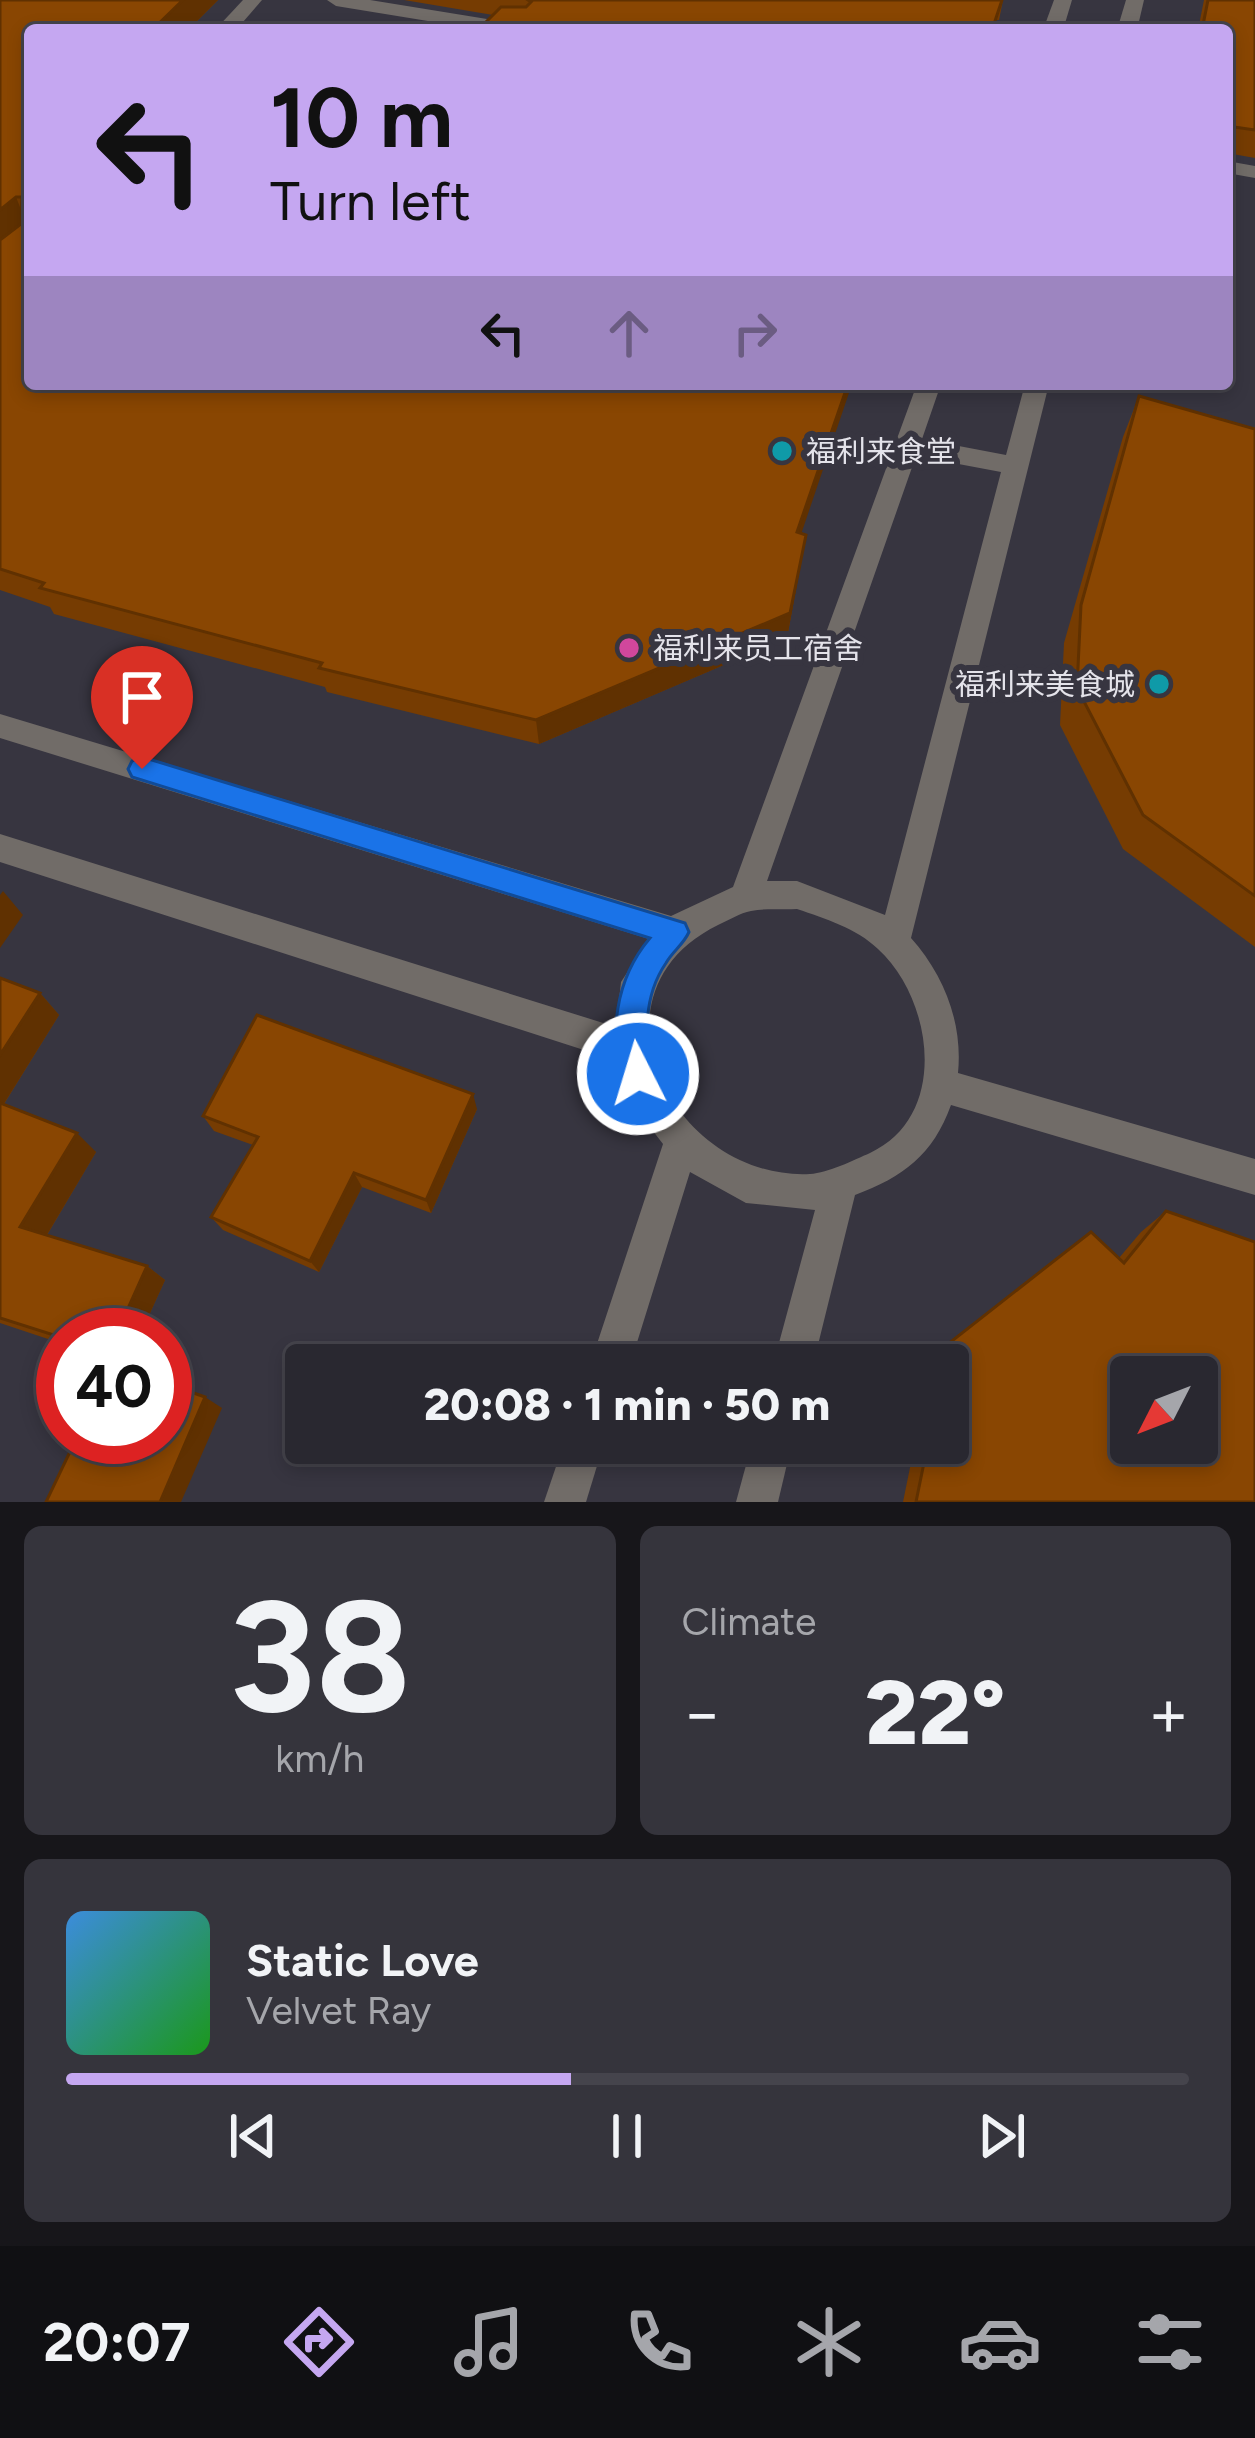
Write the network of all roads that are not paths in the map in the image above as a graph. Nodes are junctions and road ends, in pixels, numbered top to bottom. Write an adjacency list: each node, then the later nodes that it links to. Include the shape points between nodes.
1 (253, 0): 3 (street)
2 (336, 0): 4 (street)
3 (231, 24)
4 (482, 24)
5 (927, 390): 7 (street)
6 (1035, 390): 8 (street)
7 (908, 445): 8 (street); 11 (street)
8 (1016, 466): 13 (street)
9 (3, 732): 12 (street)
10 (0, 848): 14 (street)
11 (745, 897): 12 (street); 13 (street, via 796,895 847,910)
12 (674, 932): 14 (street, via 634,997)
13 (894, 942): 15 (street, via 926,983 943,1033)
14 (630, 1048): 16 (street, via 646,1100)
15 (941, 1085): 17 (street); 18 (street, via 926,1124 889,1163)
16 (680, 1146): 18 (street, via 724,1176 782,1191); 19 (street)
17 (1255, 1177)
18 (839, 1187): 20 (street)
19 (617, 1344)
20 (798, 1344)
21 (577, 1464): 23 (street)
22 (767, 1464): 24 (street)
23 (565, 1502)
24 (757, 1502)

